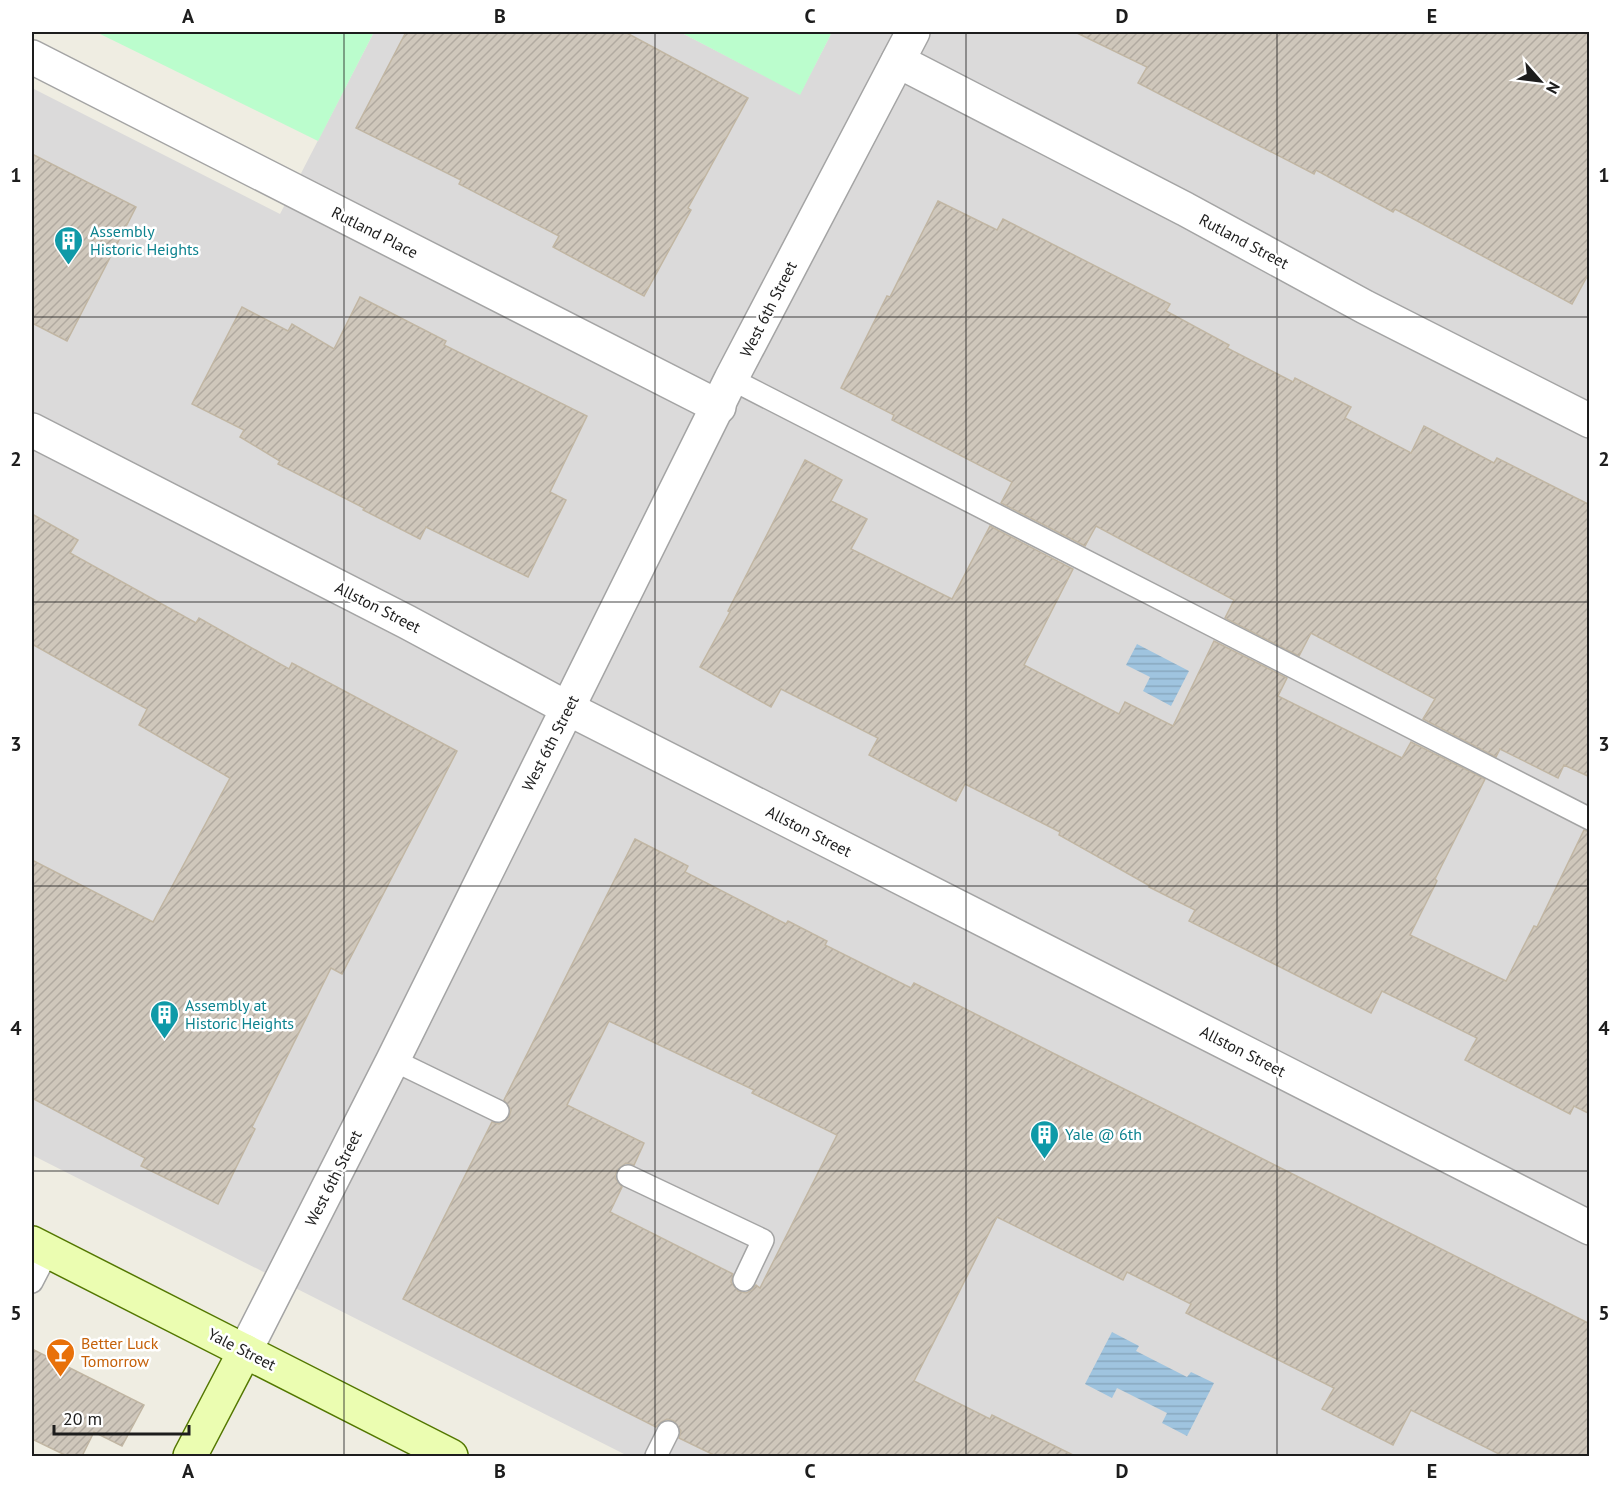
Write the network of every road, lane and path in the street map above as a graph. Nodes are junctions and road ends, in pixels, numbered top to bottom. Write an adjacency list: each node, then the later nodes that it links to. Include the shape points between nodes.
1 (913, 32): 3 (street, West 6th Street)
2 (32, 57): 4 (street, Rutland Place)
3 (898, 61): 4 (street, West 6th Street); 5 (street, Rutland Street)
4 (725, 393): 7 (street, West 6th Street); 8 (lane)
5 (1590, 421)
6 (32, 430): 7 (street, Allston Street)
7 (567, 708): 9 (street, West 6th Street); 12 (street, Allston Street)
8 (1590, 819)
9 (393, 1060): 10 (lane); 16 (street, West 6th Street)
10 (498, 1111)
11 (628, 1176): 14 (lane, via 763,1240)
12 (1590, 1228)
13 (40, 1247): 15 (lane); 16 (main road, Yale Street)
14 (744, 1280)
15 (32, 1282)
16 (245, 1351): 18 (main road, West 6th Street); 19 (main road, Yale Street)
17 (668, 1432): 20 (lane)
18 (190, 1456)
19 (451, 1456)
20 (656, 1456)

